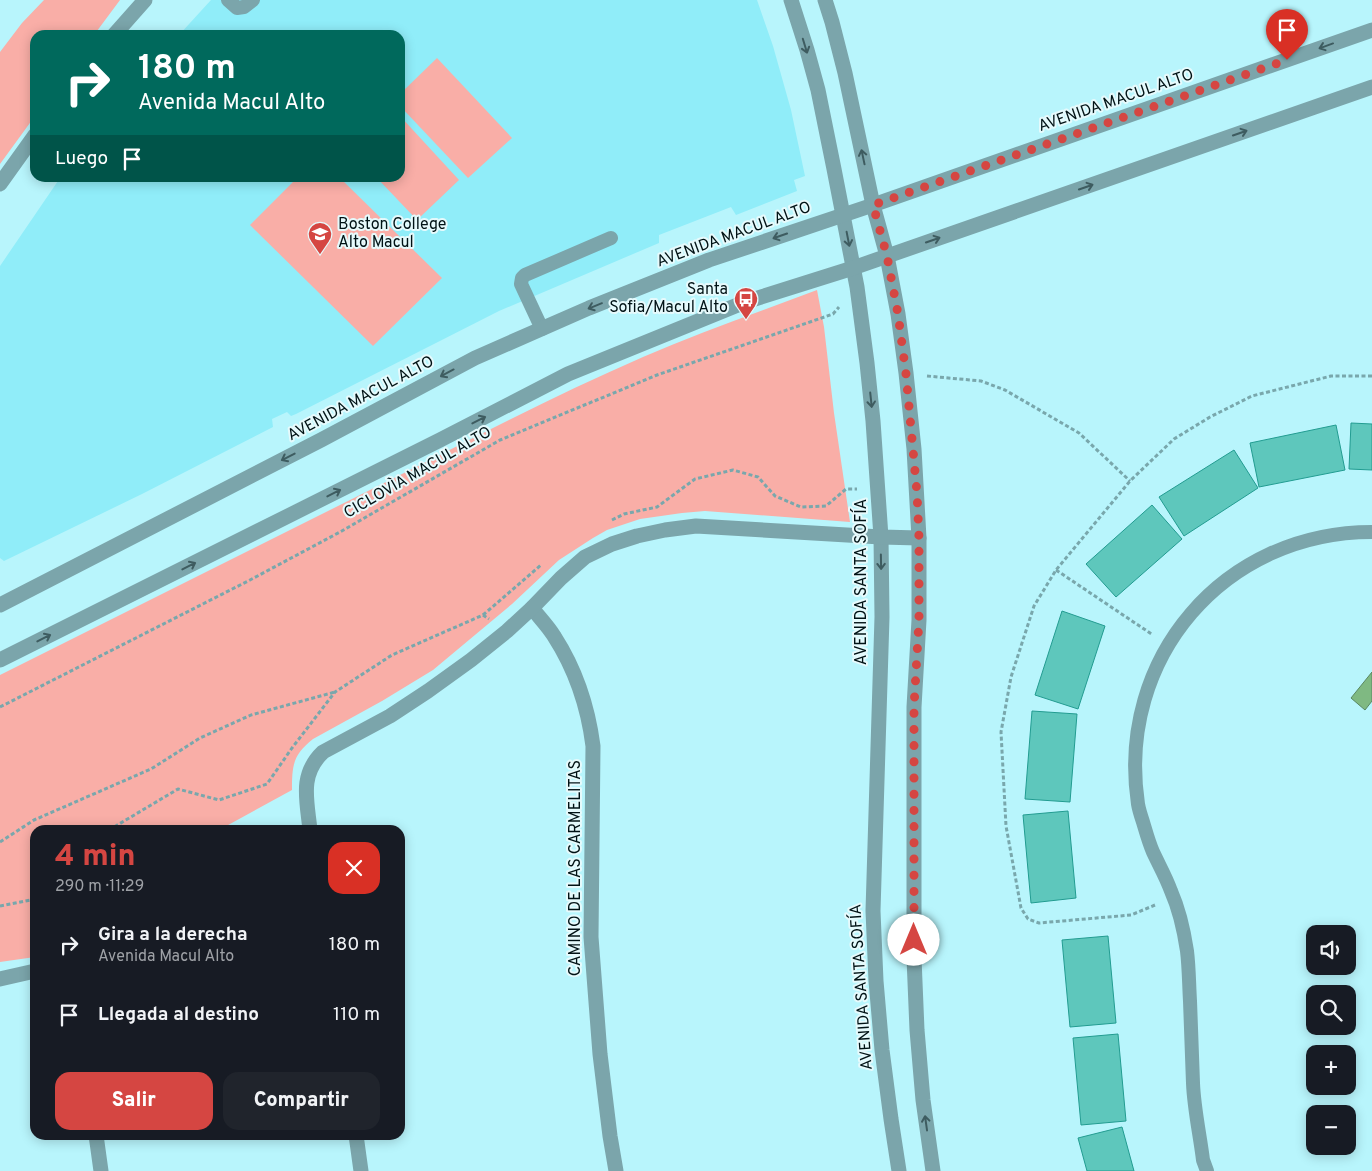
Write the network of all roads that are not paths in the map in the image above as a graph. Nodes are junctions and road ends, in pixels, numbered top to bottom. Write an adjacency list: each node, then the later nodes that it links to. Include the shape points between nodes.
1 (145, 0): 6 (street)
2 (228, 0): 3 (lane, via 237,8)
3 (253, 0)
4 (791, 0): 12 (street, AVENIDA SANTA SOFÍA, one-way to 12, via 818,90)
5 (825, 0): 11 (street, one-way to 5, via 845,73)
6 (118, 30)
7 (1372, 30): 11 (street, AVENIDA MACUL ALTO, one-way to 11)
8 (1372, 87): 14 (street, one-way to 8)
9 (30, 143): 10 (street)
10 (0, 184)
11 (873, 205): 12 (street, AVENIDA MACUL ALTO); 14 (street)
12 (843, 215): 15 (street, AVENIDA SANTA SOFÍA, one-way to 15); 16 (street, AVENIDA MACUL ALTO, one-way to 16, via 709,260)
13 (611, 238): 16 (lane, via 522,278 521,284)
14 (887, 256): 15 (street); 19 (street, via 906,374)
15 (853, 268): 18 (street, AVENIDA SANTA SOFÍA, one-way to 18, via 874,420); 22 (street, one-way to 15, via 568,374 745,302)
16 (542, 329): 20 (street, AVENIDA MACUL ALTO, one-way to 20, via 475,358)
17 (1372, 532): 33 (lane, via 1323,536 1296,543 1270,553 1222,583 1183,622 1155,670 1145,696 1135,750 1138,806 1182,924 1187,952 1194,1087)
18 (881, 537): 19 (street); 21 (street, via 696,526 665,530 612,544 585,557); 31 (street, AVENIDA SANTA SOFÍA, one-way to 31, via 882,617 873,911 882,1050)
19 (919, 538): 32 (street, one-way to 19, via 923,1100 914,958 914,707)
20 (0, 605)
21 (532, 608): 23 (street, via 471,660 428,691 315,759 306,781); 30 (street, CAMINO DE LAS CARMELITAS, via 564,653 576,677 590,721 593,746 591,937 600,1054)
22 (0, 660)
23 (310, 825)
24 (30, 972): 25 (street)
25 (0, 979)
26 (97, 1140): 28 (street)
27 (357, 1140): 29 (street)
28 (101, 1171)
29 (361, 1171)
30 (616, 1171)
31 (899, 1171)
32 (933, 1171)
33 (1207, 1171)

